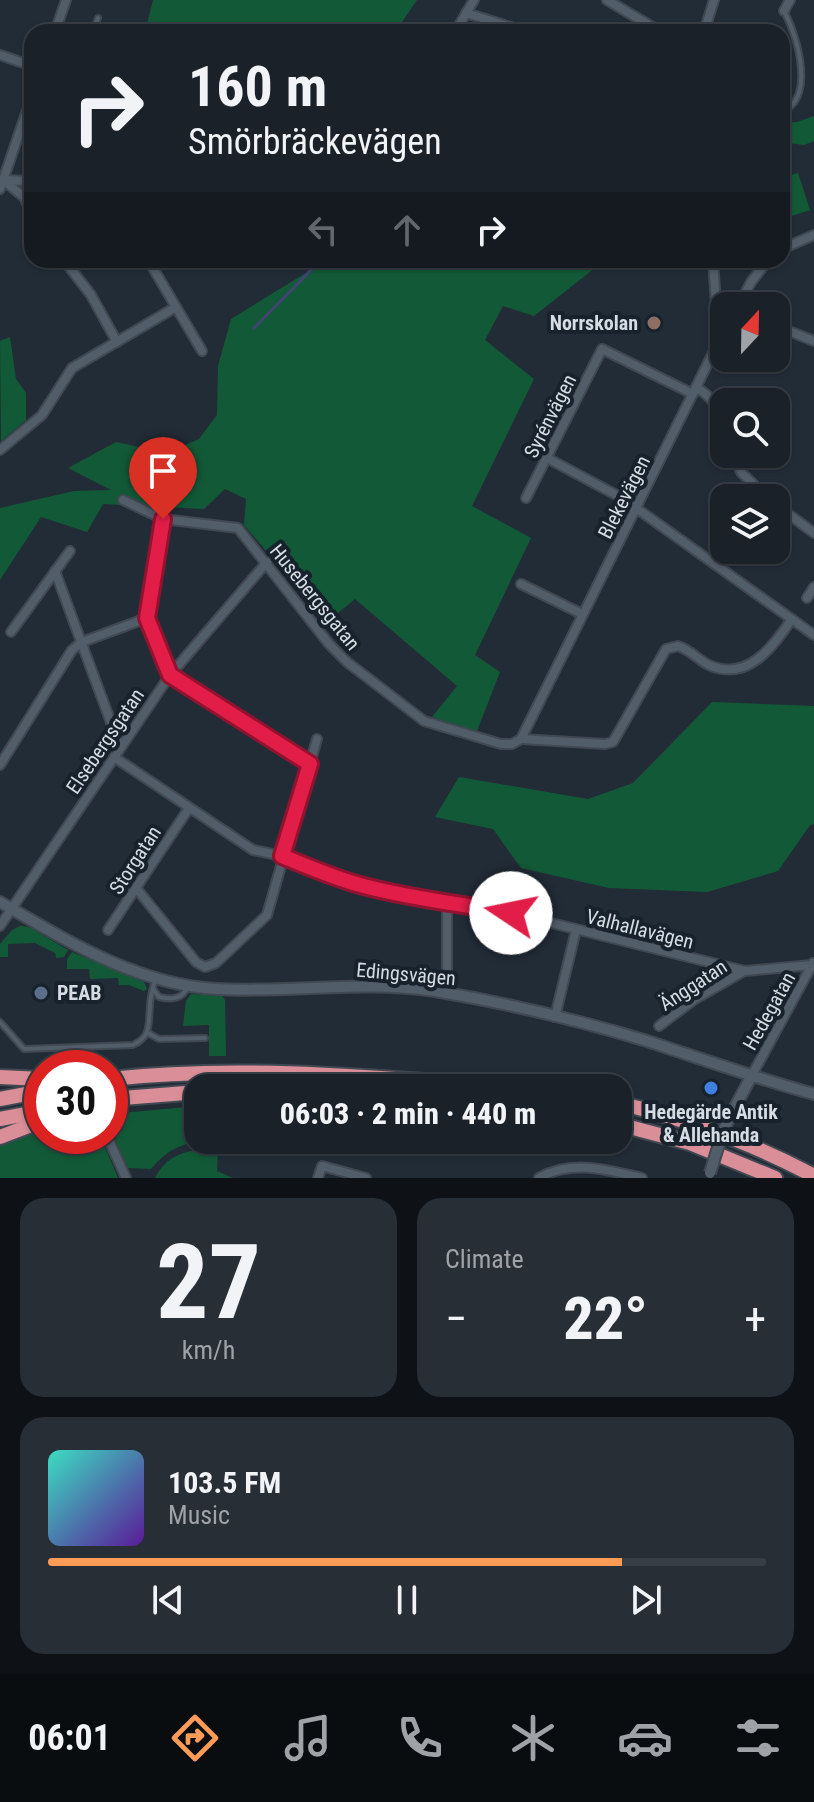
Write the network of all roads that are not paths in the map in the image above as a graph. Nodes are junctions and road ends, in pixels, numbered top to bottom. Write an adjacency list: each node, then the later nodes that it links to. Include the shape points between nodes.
1 (66, 0): 9 (street)
2 (474, 0): 7 (street)
3 (607, 0): 13 (street)
4 (714, 0): 14 (street)
5 (790, 0): 6 (street)
6 (784, 11): 15 (lane)
7 (466, 13): 11 (street); 12 (street)
8 (98, 18): 10 (lane)
9 (58, 24)
10 (96, 24)
11 (460, 24)
12 (501, 24)
13 (648, 24)
14 (706, 24)
15 (803, 47)
16 (0, 55): 17 (street)
17 (24, 63)
18 (802, 102): 19 (lane)
19 (790, 107)
20 (24, 120): 22 (street)
21 (24, 182): 22 (street)
22 (2, 185): 23 (street)
23 (24, 197)
24 (814, 235): 25 (street)
25 (790, 246)
26 (70, 268): 35 (street)
27 (153, 268): 32 (street)
28 (714, 268): 30 (street, Blekevägen)
29 (762, 268): 31 (street)
30 (717, 292)
31 (746, 292)
32 (176, 307): 35 (street); 36 (street)
33 (790, 332): 34 (street)
34 (814, 341)
35 (117, 342): 40 (street, via 72,368 42,415)
36 (202, 351)
37 (710, 360): 38 (street, Blekevägen)
38 (695, 391): 39 (street); 41 (street, Syrénvägen, via 602,349); 46 (street, Blekevägen)
39 (710, 398)
40 (0, 450)
41 (547, 458): 44 (street, Syrénvägen); 46 (street)
42 (739, 468): 43 (street)
43 (753, 484)
44 (526, 498)
45 (123, 500): 48 (street, Husebergsgatan)
46 (637, 509): 56 (street, Blekevägen); 58 (street)
47 (790, 515): 49 (street)
48 (163, 519): 51 (street, Husebergsgatan, via 238,528); 57 (street)
49 (814, 533)
50 (70, 551): 52 (street)
51 (267, 562): 62 (street, Elsebergsgatan); 64 (street, Husebergsgatan, via 338,654 416,716 501,744)
52 (55, 571): 59 (street); 61 (street)
53 (521, 584): 56 (street)
54 (814, 587): 55 (street)
55 (807, 598)
56 (582, 614): 64 (street, Blekevägen)
57 (147, 618): 61 (street); 62 (street)
58 (792, 619): 60 (street); 64 (street, Husebergsgatan, via 765,656 732,670 707,664 678,646 666,649 613,742)
59 (11, 632)
60 (814, 635)
61 (82, 642): 65 (street); 68 (street, via 64,660)
62 (170, 675): 65 (street, Elsebergsgatan); 67 (street)
63 (317, 739): 67 (street)
64 (521, 739)
65 (120, 747): 66 (street, Elsebergsgatan)
66 (114, 757): 69 (street, Valhallavägen); 73 (street, Elsebergsgatan)
67 (310, 764): 70 (street)
68 (0, 765)
69 (189, 808): 70 (street, Valhallavägen, via 257,852); 71 (street, Storgatan)
70 (282, 856): 71 (street, via 267,915 208,966 198,964); 72 (street, Valhallavägen, via 362,886)
71 (136, 888): 75 (street, Storgatan)
72 (447, 900): 76 (street, Valhallavägen); 81 (street)
73 (5, 905): 74 (street, Elsebergsgatan); 79 (street, Edingsvägen)
74 (0, 926)
75 (108, 930)
76 (576, 930): 78 (street, Valhallavägen); 82 (street)
77 (813, 963): 78 (street, Valhallavägen); 88 (street, Hedegatan)
78 (745, 971): 84 (street, Änggatan)
79 (154, 983): 80 (street, Edingsvägen); 80 (lane, via 159,997 175,999); 85 (lane)
80 (189, 986): 81 (street, Edingsvägen, via 338,986)
81 (447, 993): 82 (street, Edingsvägen)
82 (555, 1017): 88 (street, Edingsvägen)
83 (0, 1022): 85 (lane, via 24,1049 129,1046)
84 (659, 1026)
85 (148, 1033): 86 (lane, via 159,1039)
86 (205, 1038)
87 (293, 1074): 91 (highway)
88 (752, 1075): 94 (street, Edingsvägen); 104 (street, bridge, via 723,1131)
89 (0, 1077): 90 (highway)
90 (24, 1078)
91 (128, 1078)
92 (184, 1093): 95 (highway)
93 (24, 1094): 96 (highway)
94 (814, 1094)
95 (128, 1098)
96 (0, 1099)
97 (632, 1107): 105 (highway, via 696,1124)
98 (24, 1114): 99 (highway)
99 (0, 1119)
100 (24, 1128): 102 (highway)
101 (632, 1128): 111 (highway, via 690,1143)
102 (0, 1137)
103 (115, 1154): 106 (street)
104 (710, 1176)
105 (814, 1176)
106 (126, 1178)
107 (318, 1178): 108 (street, via 322,1166)
108 (366, 1178)
109 (539, 1178): 110 (street, via 571,1167)
110 (642, 1178)
111 (775, 1178)

